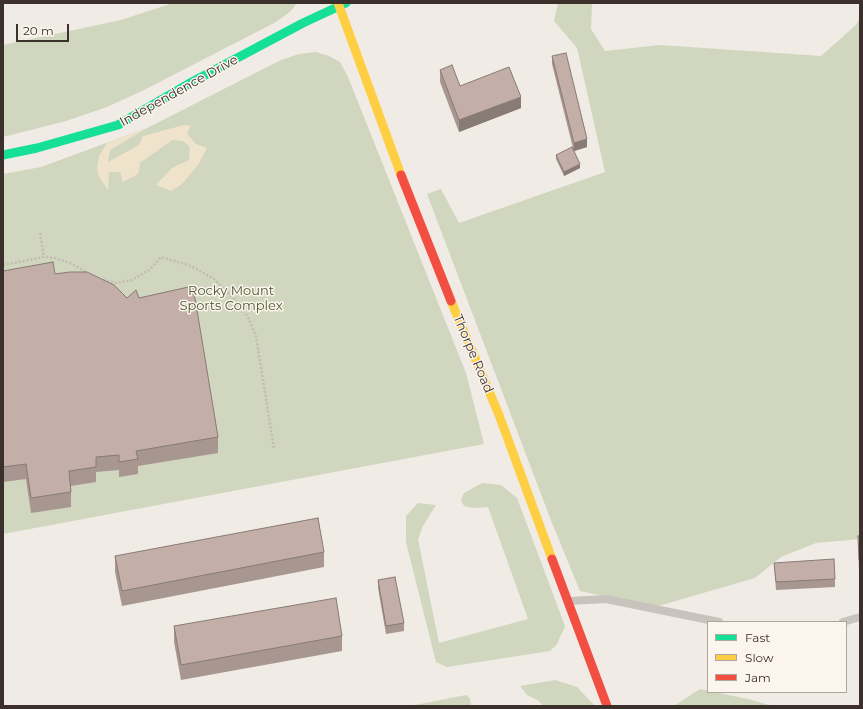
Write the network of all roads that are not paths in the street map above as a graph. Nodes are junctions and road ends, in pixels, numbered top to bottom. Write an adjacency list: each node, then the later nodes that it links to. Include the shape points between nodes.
1 (341, 4): 2 (street, Independence Drive, via 192,82 118,126); 3 (street, Thorpe Road, via 412,207 499,415)
2 (3, 155)
3 (568, 602): 5 (lane, via 606,599); 7 (street, Thorpe Road)
4 (860, 617): 6 (lane)
5 (714, 621)
6 (846, 621)
7 (608, 706)

